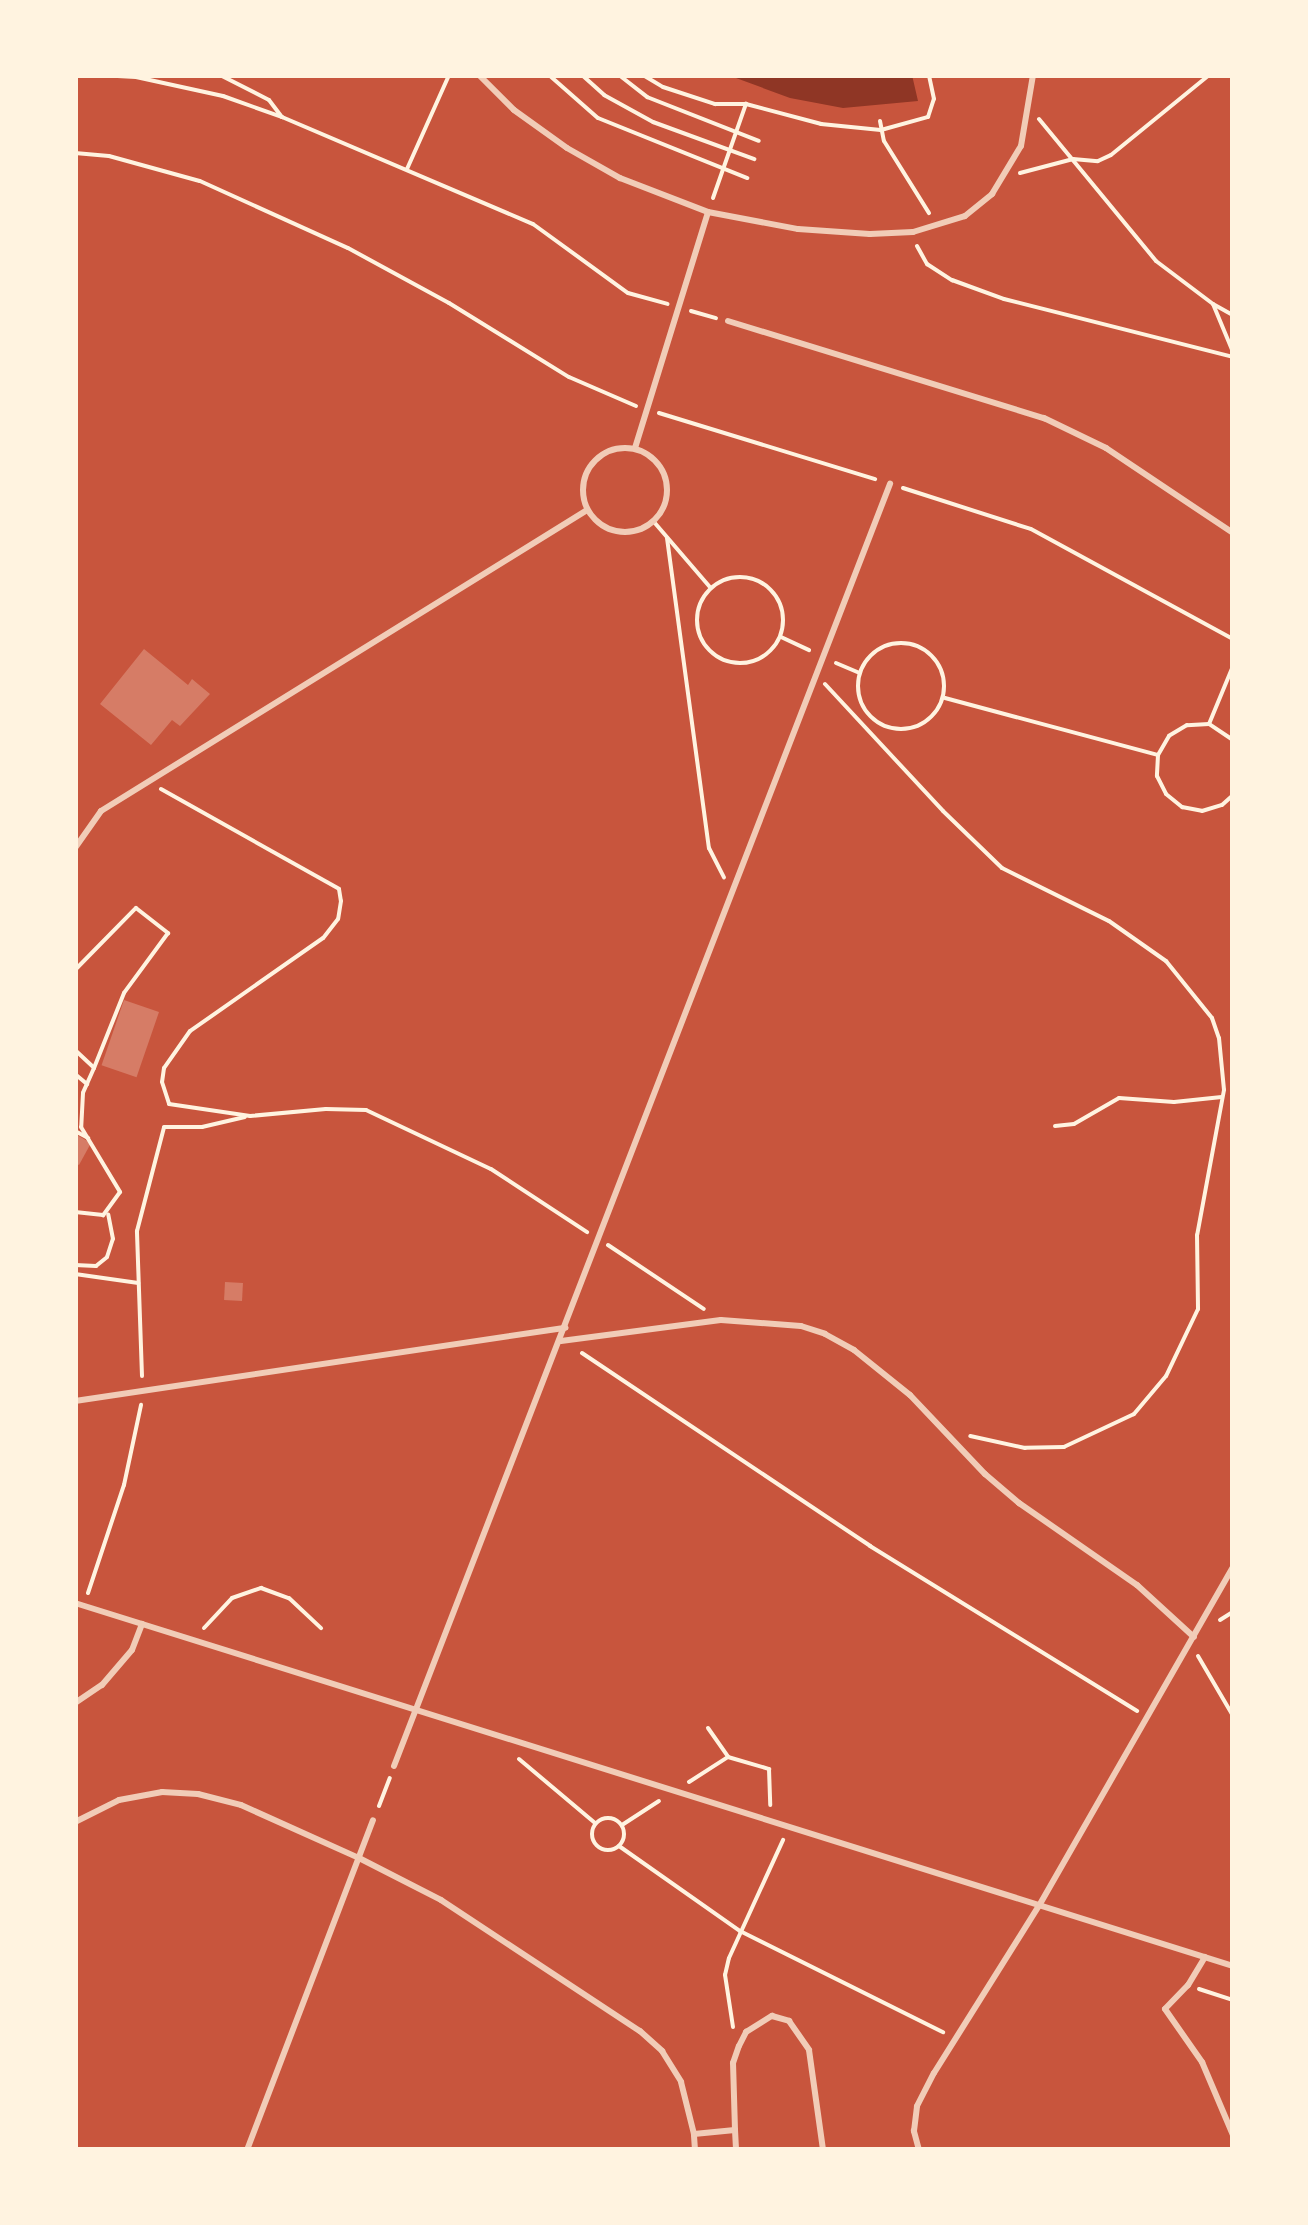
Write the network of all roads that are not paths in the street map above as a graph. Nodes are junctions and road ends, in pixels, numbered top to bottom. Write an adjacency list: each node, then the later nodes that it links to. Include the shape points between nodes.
1 (479, 75): 3 (street, via 566,148 620,178)
2 (1033, 75): 3 (street, via 1021,146 992,194 964,216 914,232 798,229)
3 (708, 212): 5 (street)
4 (728, 321): 8 (street, via 1044,418 1106,448)
5 (634, 448): 7 (street, via 610,449 590,464 582,486); 7 (street, via 655,459 666,479 666,502 654,522 630,532 605,528)
6 (890, 484): 10 (street)
7 (587, 510): 9 (street, via 101,811)
8 (1233, 533)
9 (75, 848)
10 (566, 1328): 11 (street); 12 (street)
11 (561, 1340): 16 (street, via 721,1320 825,1334 910,1395 1019,1503 1137,1585); 18 (street)
12 (75, 1402)
13 (1233, 1567): 16 (street)
14 (79, 1605): 15 (street)
15 (142, 1624): 17 (street, via 132,1650 102,1685); 18 (street)
16 (1194, 1637): 23 (street)
17 (75, 1703)
18 (417, 1710): 19 (street); 23 (street)
19 (394, 1766)
20 (373, 1820): 22 (street)
21 (75, 1822): 22 (street, via 119,1800 198,1794 241,1805)
22 (359, 1858): 27 (street, via 440,1900 640,2031 681,2082); 29 (street)
23 (1040, 1904): 24 (street); 33 (street, via 916,2106)
24 (1205, 1957): 25 (street); 28 (street, via 1165,2009 1202,2062)
25 (1233, 1966)
26 (735, 2130): 27 (street); 31 (street); 32 (street, via 733,2063 746,2032 772,2016 789,2021 809,2050)
27 (694, 2134): 30 (street)
28 (1233, 2135)
29 (247, 2150)
30 (695, 2150)
31 (736, 2150)
32 (823, 2150)
33 (918, 2150)

